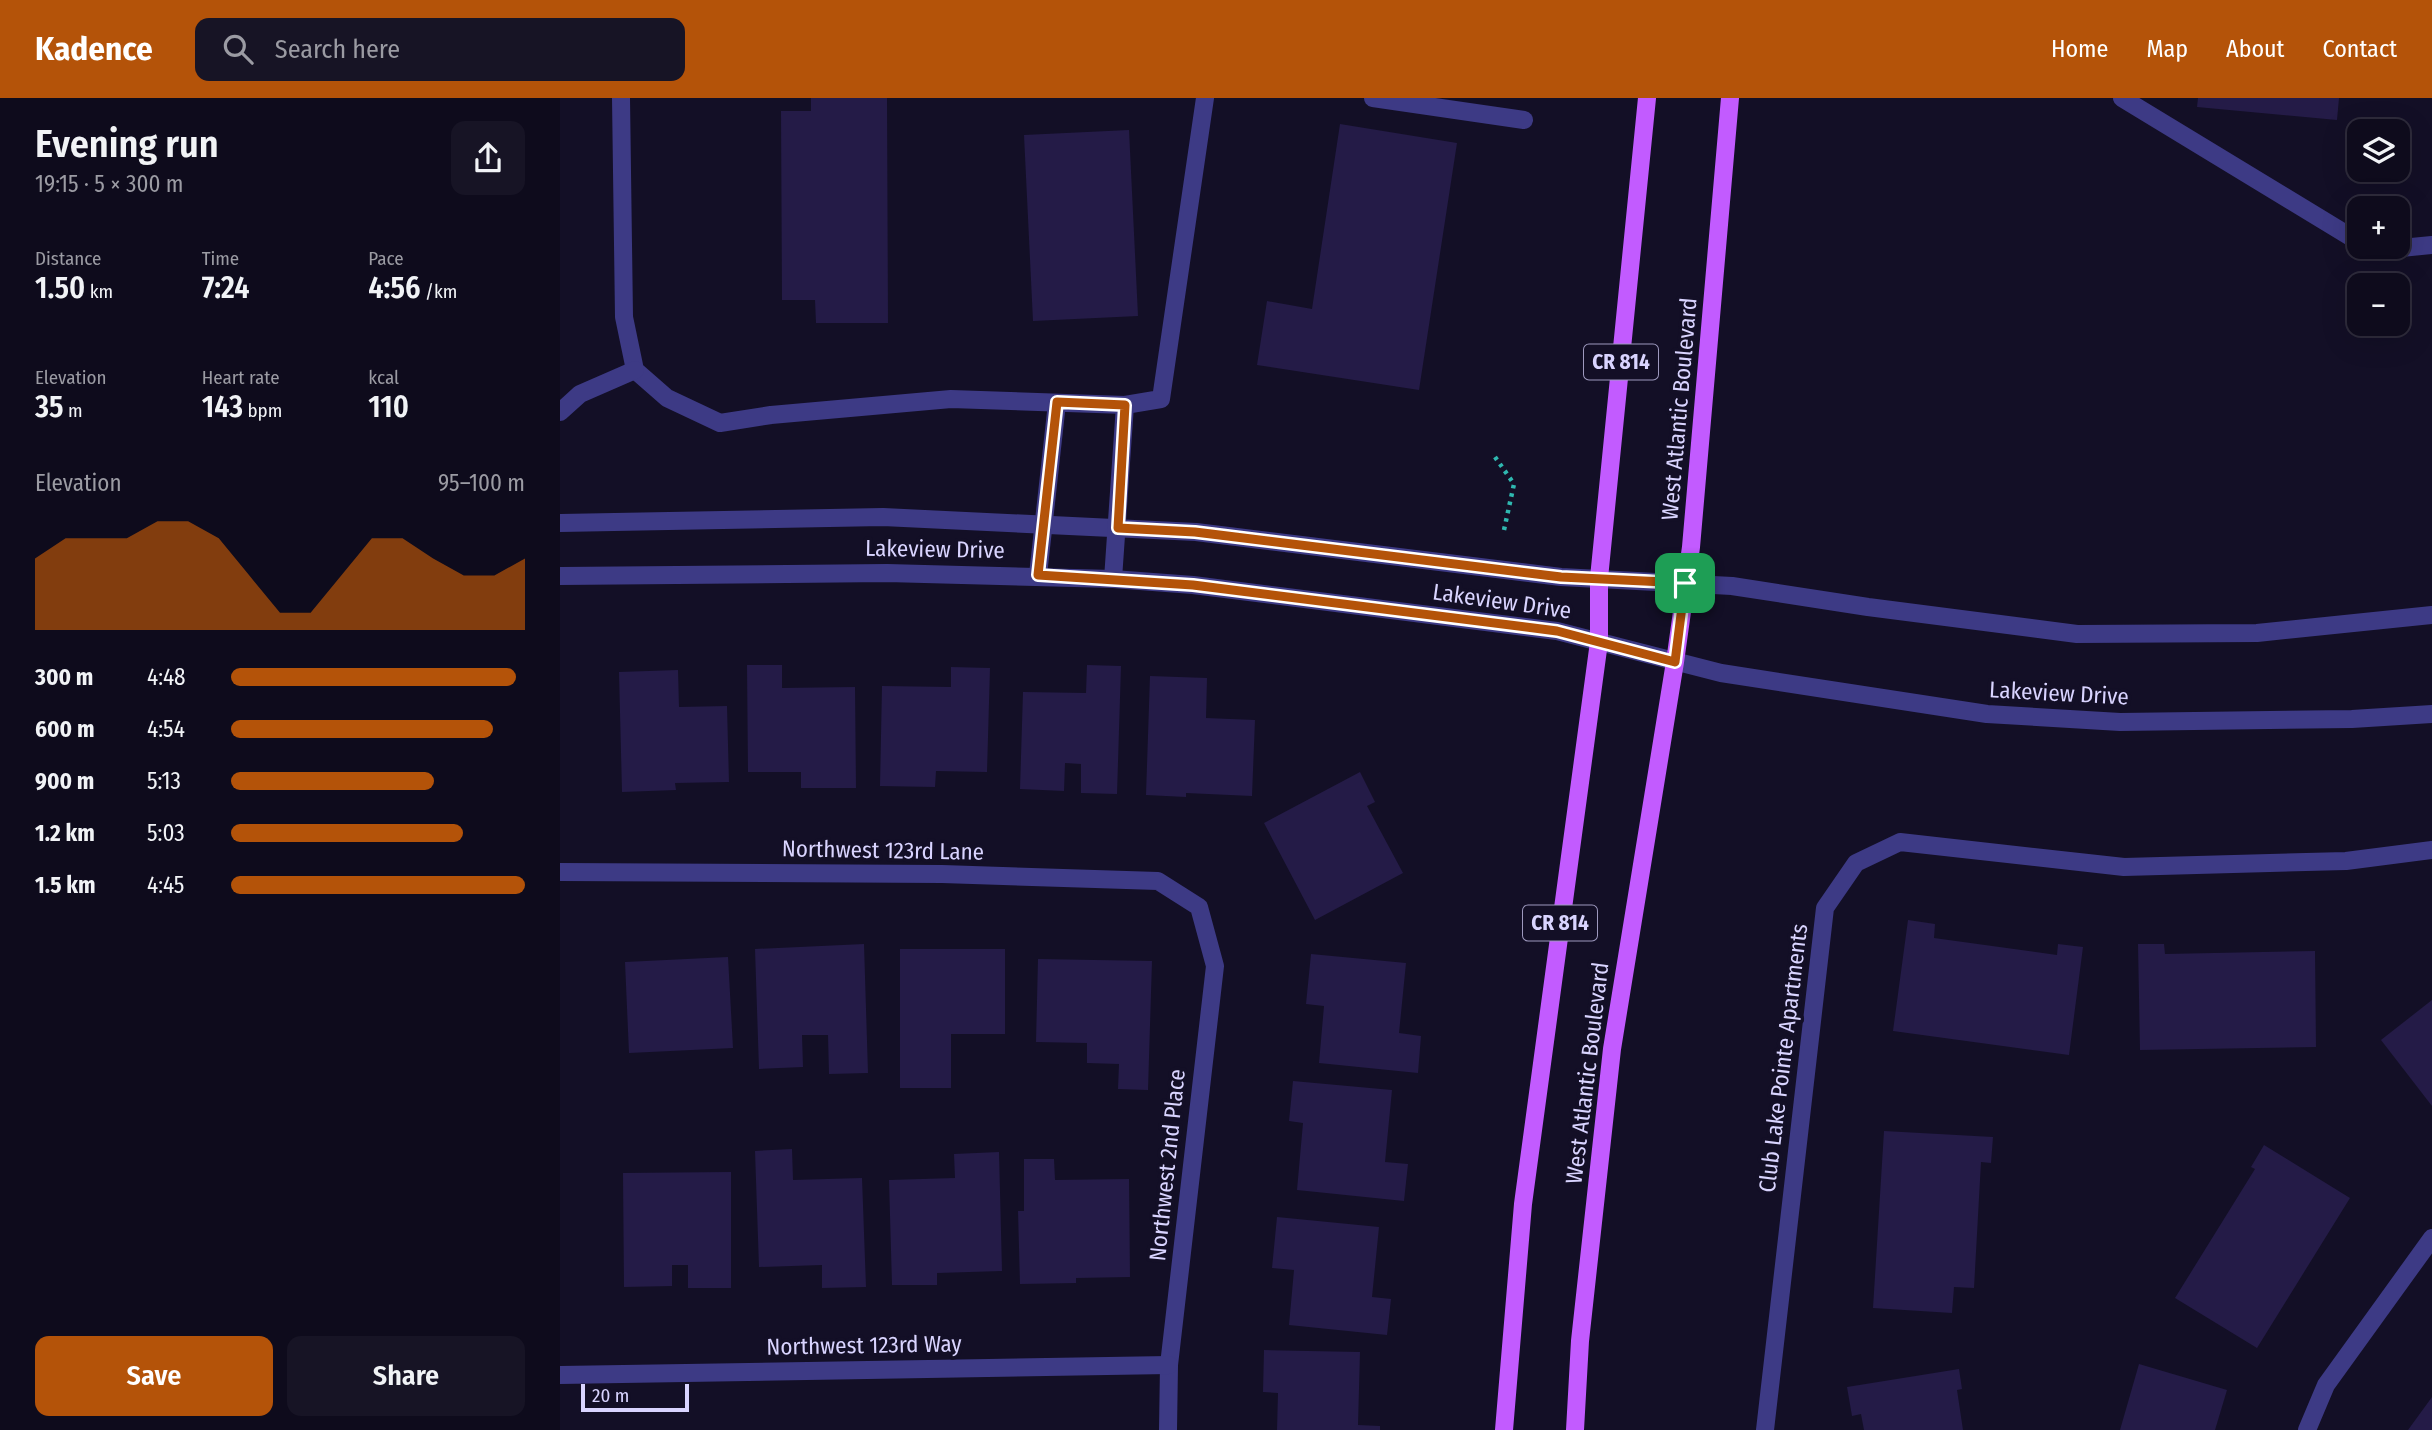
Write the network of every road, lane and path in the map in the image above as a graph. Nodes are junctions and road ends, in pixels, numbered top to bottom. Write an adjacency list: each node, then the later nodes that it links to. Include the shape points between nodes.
1 (621, 98): 11 (street, via 624,317)
2 (1205, 98): 13 (street, via 1161,398)
3 (1373, 98): 7 (street)
4 (1647, 98): 22 (main road, West Atlantic Boulevard / CR 814)
5 (1730, 98): 24 (main road, West Atlantic Boulevard / CR 814)
6 (2122, 98): 8 (street)
7 (1524, 120)
8 (2347, 235)
9 (2432, 244): 10 (street)
10 (2410, 247)
11 (635, 370): 12 (street, via 667,398 720,423 951,400); 14 (street, via 580,394)
12 (1057, 402): 13 (street); 17 (street)
13 (1125, 405): 18 (street)
14 (560, 412)
15 (1495, 457): 19 (path, via 1514,484)
16 (560, 523): 17 (street, Lakeview Drive, via 883,517)
17 (1043, 524): 18 (street, Lakeview Drive); 20 (street)
18 (1118, 528): 22 (street, Lakeview Drive, via 1195,532); 23 (street)
19 (1504, 530)
20 (1038, 575): 21 (street, Lakeview Drive); 23 (street, Lakeview Drive)
21 (560, 576)
22 (1599, 578): 24 (street, Lakeview Drive); 26 (main road, West Atlantic Boulevard / CR 814)
23 (1113, 579): 26 (street, Lakeview Drive, via 1207,586 1557,631)
24 (1685, 583): 25 (street, Lakeview Drive, via 2077,634 2256,633); 27 (main road, West Atlantic Boulevard / CR 814)
25 (2432, 615)
26 (1599, 642): 27 (street, Lakeview Drive); 36 (main road, West Atlantic Boulevard / CR 814, via 1523,1205)
27 (1675, 662): 28 (street, Lakeview Drive, via 1987,714 2120,722); 37 (main road, West Atlantic Boulevard / CR 814, via 1612,1049 1580,1340)
28 (2432, 714)
29 (2432, 850): 38 (street, Club Lake Pointe Apartments, via 2346,861 2124,867 1900,842 1856,863 1825,908)
30 (560, 872): 31 (street, Northwest 123rd Lane, via 942,874 1158,881)
31 (1199, 907): 33 (street, Northwest 2nd Place, via 1214,966)
32 (2432, 1238): 39 (street, via 2326,1385)
33 (1170, 1365): 34 (street, Northwest 123rd Way); 35 (street, Northwest 2nd Place)
34 (560, 1375)
35 (1168, 1430)
36 (1504, 1430)
37 (1575, 1430)
38 (1765, 1430)
39 (2306, 1430)

